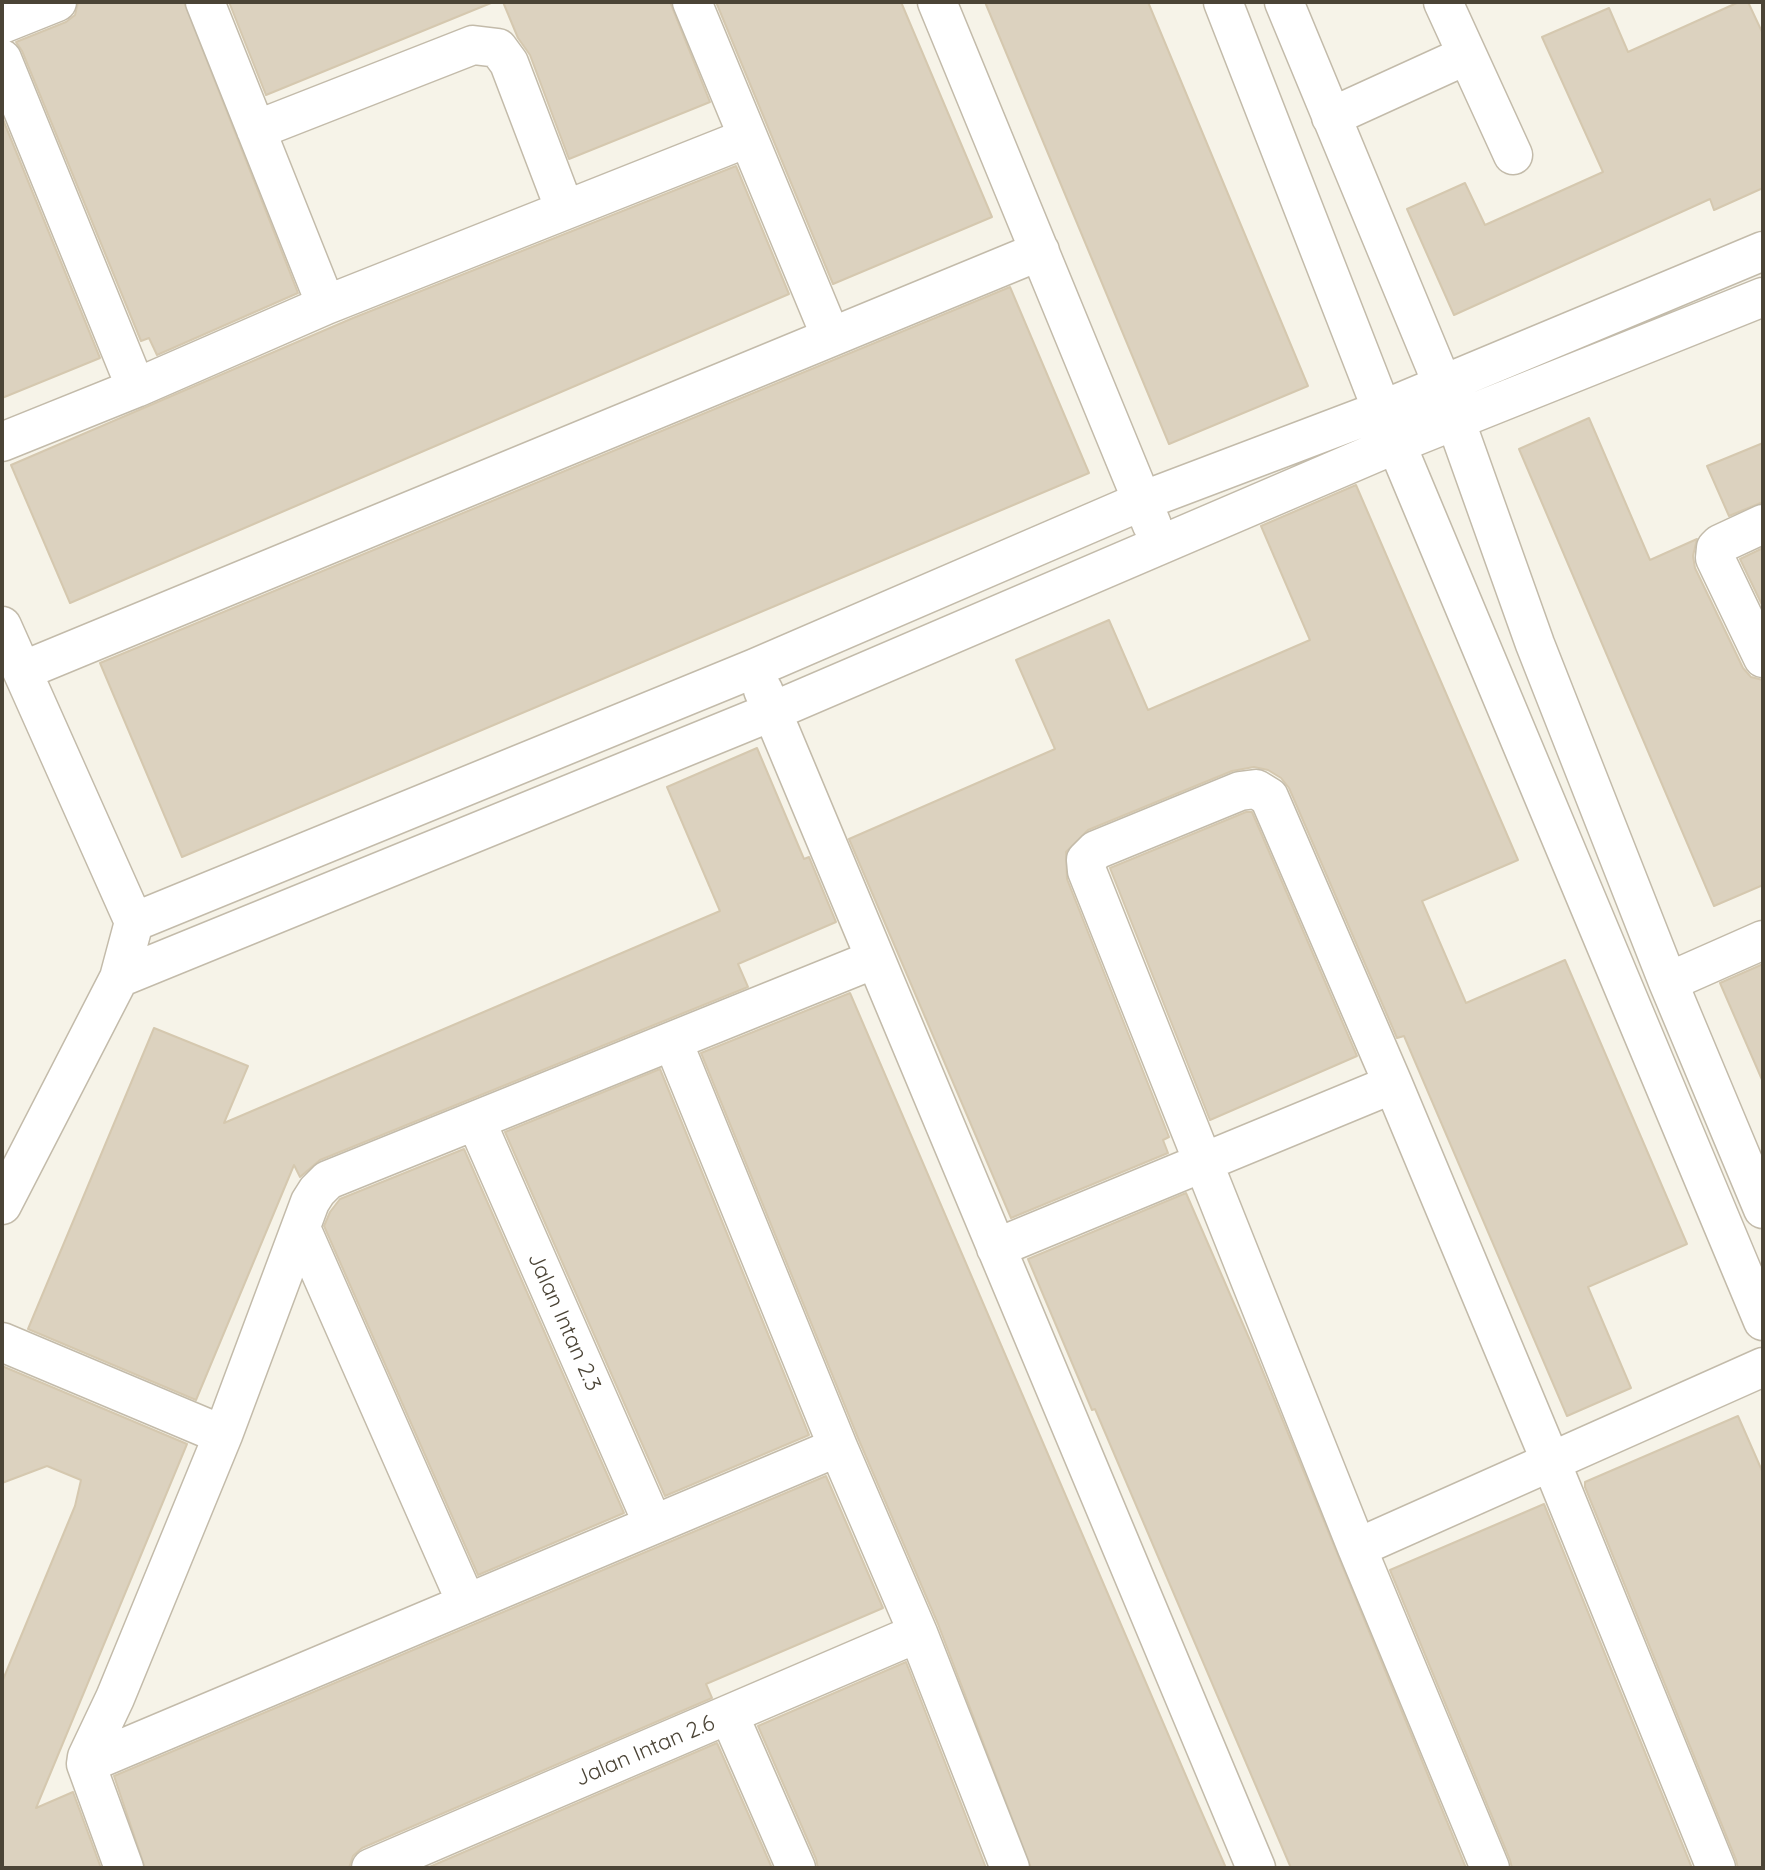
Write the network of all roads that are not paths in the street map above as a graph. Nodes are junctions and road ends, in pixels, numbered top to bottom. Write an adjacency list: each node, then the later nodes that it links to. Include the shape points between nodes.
1 (57, 2): 8 (street)
2 (205, 2): 12 (street)
3 (692, 2): 13 (street)
4 (937, 2): 16 (street)
5 (1223, 2): 24 (street)
6 (1284, 2): 11 (street)
7 (1443, 2): 9 (street)
8 (2, 24)
9 (1467, 55): 11 (street); 14 (street)
10 (2, 59): 22 (street)
11 (1331, 117): 21 (street)
12 (256, 130): 15 (street, via 473,45 498,48 509,63); 19 (street)
13 (747, 138): 15 (street); 20 (street)
14 (1513, 155)
15 (565, 210): 19 (street)
16 (1040, 251): 20 (street); 26 (street)
17 (1763, 251): 21 (street)
18 (1763, 297): 23 (street)
19 (326, 305): 22 (street)
20 (831, 337): 32 (street)
21 (1442, 383): 23 (street); 24 (street)
22 (136, 388): 25 (street)
23 (1455, 421): 24 (street); 38 (street, via 1535,644)
24 (1389, 427): 26 (street); 28 (street); 47 (street)
25 (2, 442)
26 (1142, 501): 28 (street); 31 (street)
27 (1763, 524): 30 (street, via 1720,544 1715,558)
28 (1161, 545): 33 (street)
29 (2, 626): 32 (street)
30 (1763, 658)
31 (755, 668): 33 (street); 34 (street)
32 (22, 671): 34 (street)
33 (771, 712): 36 (street); 37 (street)
34 (134, 922): 37 (street)
35 (1763, 940): 38 (street)
36 (875, 959): 39 (street); 46 (street)
37 (119, 978): 43 (street)
38 (1668, 982): 44 (street)
39 (673, 1042): 41 (street); 51 (street)
40 (1393, 1084): 42 (street); 42 (street, via 1269,797 1256,789 1240,791 1096,850 1086,860); 52 (street)
41 (476, 1121): 45 (street, via 328,1180 310,1202); 53 (street, Jalan Intan 2.3)
42 (1202, 1161): 46 (street); 54 (street)
43 (2, 1205)
44 (1763, 1209)
45 (301, 1228): 50 (street); 55 (street)
46 (996, 1248): 63 (street)
47 (1763, 1321)
48 (2, 1342): 50 (street)
49 (1763, 1367): 52 (street)
50 (223, 1435): 58 (street)
51 (838, 1447): 53 (street); 56 (street)
52 (1551, 1462): 54 (street); 65 (street)
53 (653, 1524): 55 (street)
54 (1357, 1548): 64 (street)
55 (466, 1602): 58 (street)
56 (918, 1633): 57 (street, Jalan Intan 2.6); 62 (street)
57 (729, 1715): 60 (street, Jalan Intan 2.6); 61 (street)
58 (86, 1764): 59 (street)
59 (124, 1868)
60 (371, 1868)
61 (796, 1868)
62 (1010, 1868)
63 (1256, 1868)
64 (1490, 1868)
65 (1716, 1868)

